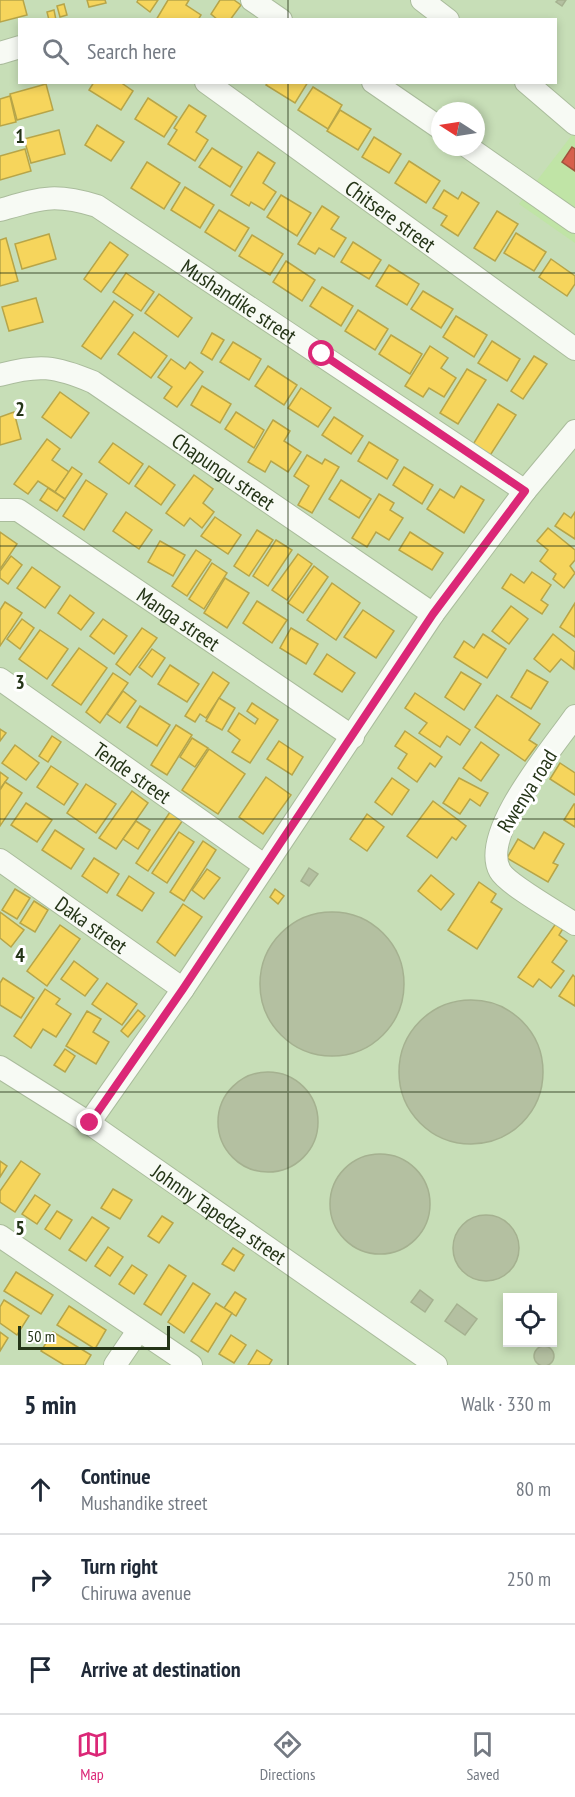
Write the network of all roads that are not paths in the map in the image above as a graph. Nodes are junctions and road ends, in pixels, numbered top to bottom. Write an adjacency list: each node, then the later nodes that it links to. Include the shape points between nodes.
1 (252, 0): 3 (street)
2 (422, 0): 4 (street)
3 (278, 18)
4 (445, 18)
5 (18, 48): 6 (street)
6 (0, 53)
7 (209, 84): 15 (street, Chitsere street)
8 (376, 84): 10 (street)
9 (528, 84): 11 (street)
10 (431, 122)
11 (575, 124)
12 (481, 156): 14 (street)
13 (0, 210): 18 (street, Mushandike street, via 38,199 66,197 97,206)
14 (575, 222)
15 (575, 349)
16 (0, 375): 20 (street, Chapungu street, via 22,368 59,368 93,382)
17 (575, 430): 18 (street)
18 (525, 491): 20 (street)
19 (0, 510): 23 (street, Manga street, via 18,510)
20 (433, 614): 23 (street)
21 (0, 679): 25 (street, Tende street)
22 (575, 716): 26 (street, Rwenya road, via 501,825 496,850 500,871)
23 (353, 737): 25 (street)
24 (0, 860): 27 (street, Daka street)
25 (265, 866): 27 (street)
26 (575, 924)
27 (183, 989): 29 (street)
28 (0, 1067): 29 (street, Johnny Tapedza street)
29 (90, 1123): 34 (street, Johnny Tapedza street)
30 (4, 1247): 31 (street)
31 (138, 1332): 32 (street); 33 (street)
32 (115, 1365)
33 (191, 1365)
34 (436, 1365)

